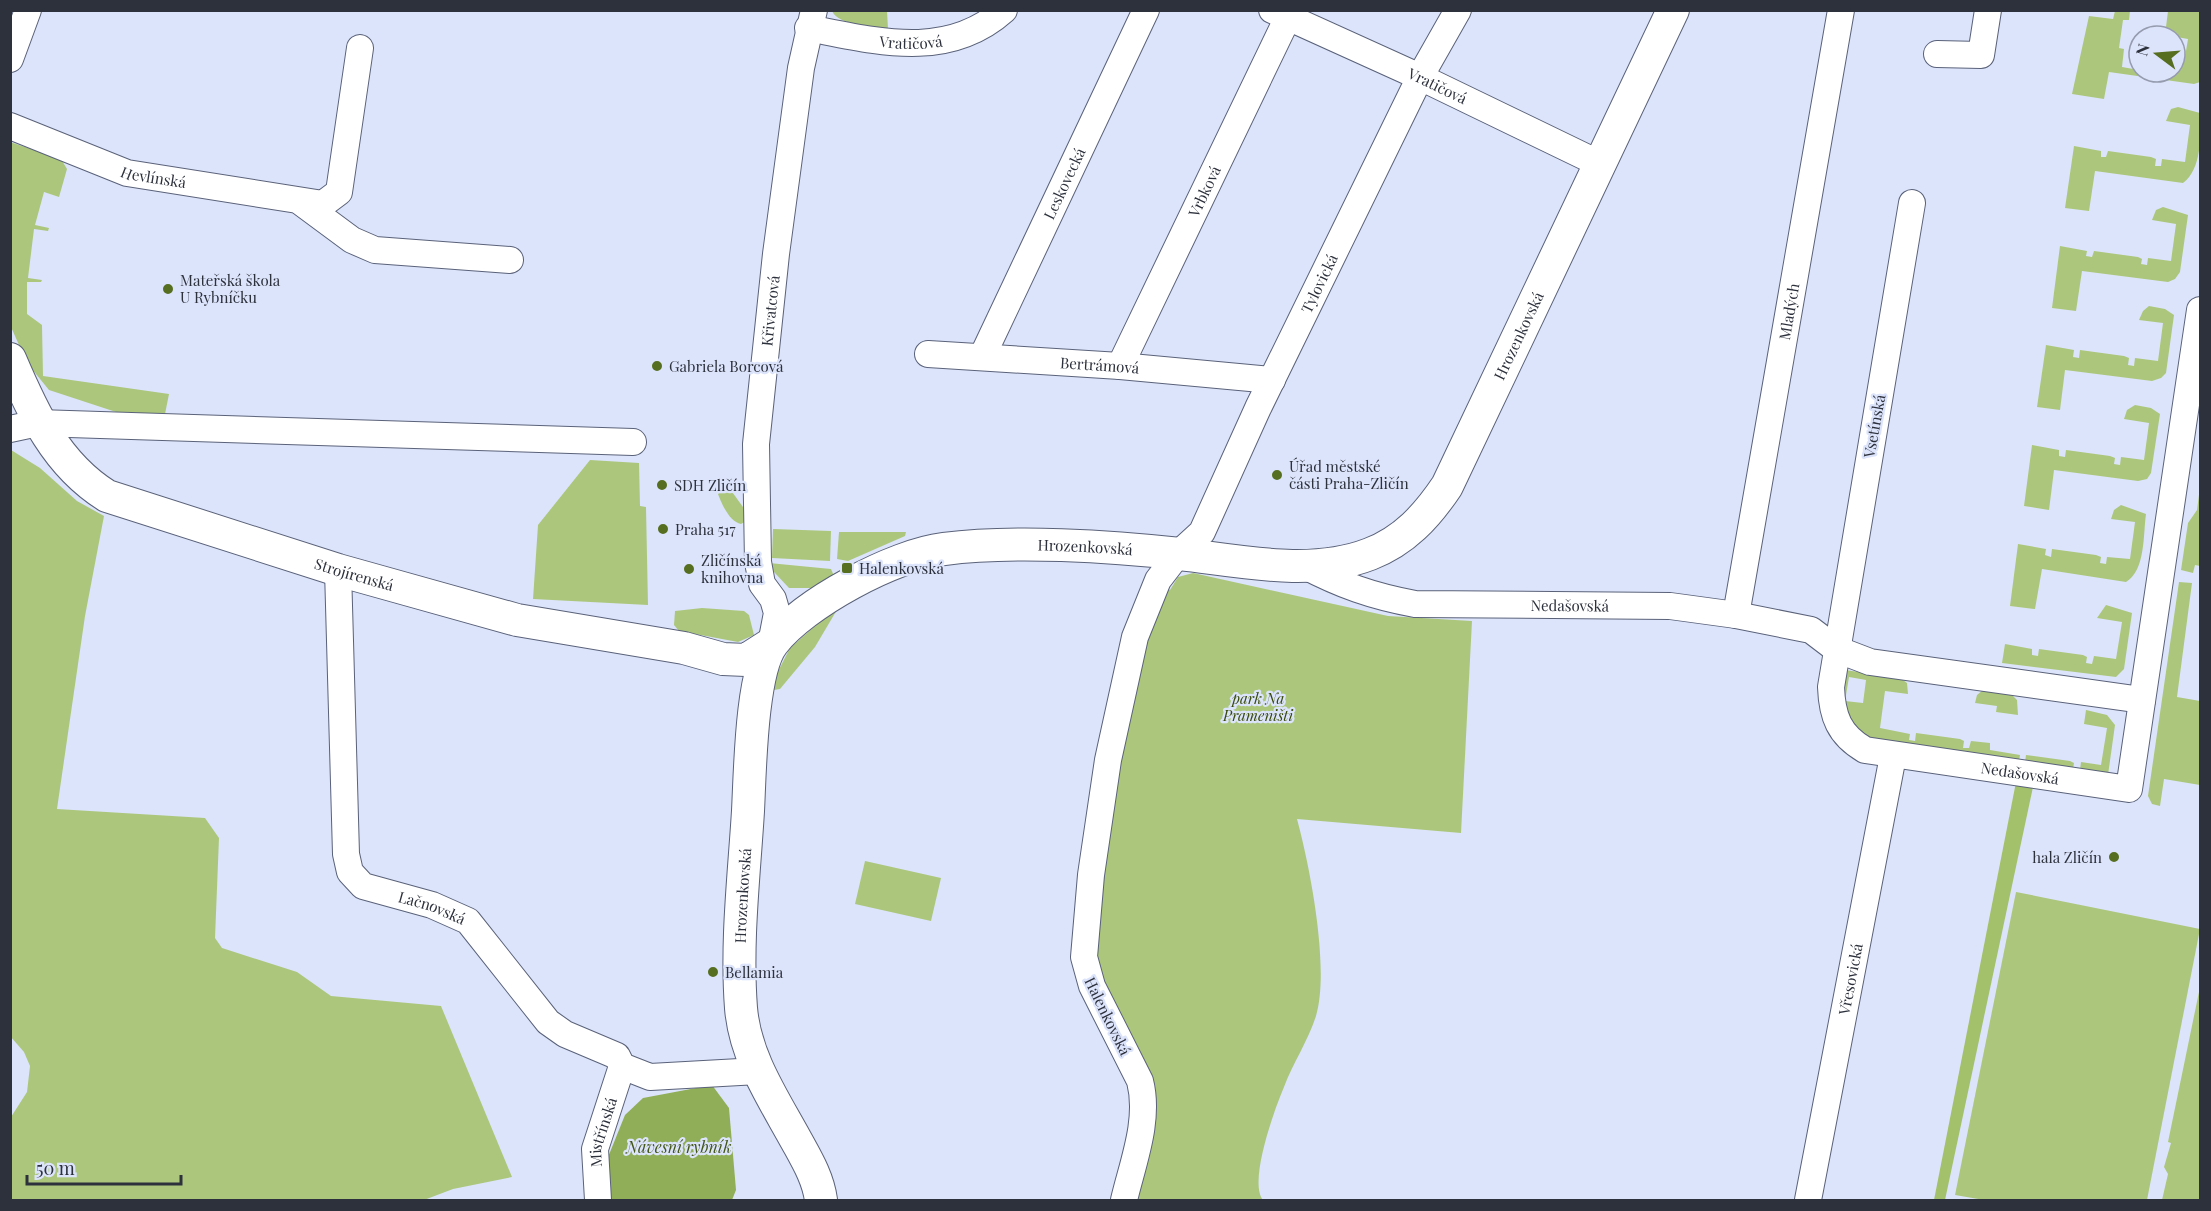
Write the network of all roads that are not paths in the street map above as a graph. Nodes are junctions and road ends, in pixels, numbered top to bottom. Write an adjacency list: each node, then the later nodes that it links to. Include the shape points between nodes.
1 (28, 10): 12 (street)
2 (1004, 10): 9 (street, Vratičová, via 969,34 927,43 874,42)
3 (1146, 10): 21 (street, Leskovecká)
4 (1458, 10): 13 (street, Tylovická)
5 (1672, 10): 15 (street, Hrozenkovská)
6 (1841, 10): 30 (street, Mladých)
7 (1988, 10): 11 (street, via 1981,56)
8 (1280, 15): 13 (street, Vratičová); 23 (street, Vrbková)
9 (811, 19): 31 (street, Křivatcová, via 776,254 756,444 758,562 762,584 773,598 777,614)
10 (360, 48): 16 (street, Hevlínská, via 339,192 323,204)
11 (1937, 54)
12 (10, 59)
13 (1420, 77): 15 (street, Vratičová); 24 (street, Tylovická)
14 (10, 126): 16 (street, Hevlínská, via 127,173)
15 (1600, 164): 28 (street, Hrozenkovská, via 1447,486 1425,516 1401,538 1370,554 1339,563)
16 (302, 203): 18 (street, Hevlínská, via 345,236 375,250)
17 (1912, 203): 32 (street, Vsetínská)
18 (510, 260)
19 (2200, 310): 33 (street, Nedašovská)
20 (928, 354): 21 (street, Bertrámová)
21 (982, 357): 23 (street, Bertrámová)
22 (10, 359): 25 (street, Strojírenská)
23 (1120, 366): 24 (street, Bertrámová)
24 (1272, 380): 27 (street, Tylovická, via 1202,532)
25 (24, 426): 26 (street); 29 (street, Strojírenská, via 86,483 107,496)
26 (633, 442)
27 (1178, 554): 28 (street, Hrozenkovská); 31 (street, Hrozenkovská, via 1025,546 943,549 919,554 813,606); 39 (street, Halenkovská, via 1158,580 1137,630 1124,679 1108,760 1085,925 1087,974 1143,1094 1140,1137)
28 (1303, 565): 30 (street, Nedašovská, via 1341,586 1415,604 1670,606)
29 (338, 570): 31 (street, Strojírenská, via 517,620 684,648 723,659 746,660); 35 (street, Lačnovská, via 346,854 353,878 368,888 432,905 468,921 548,1022 565,1034 616,1056)
30 (1736, 615): 32 (street, Nedašovská, via 1811,630)
31 (771, 644): 36 (street, Hrozenkovská, via 758,686 754,718 740,916 741,1010 746,1042)
32 (1836, 649): 33 (street, Nedašovská, via 1870,662); 34 (street, Nedašovská, via 1831,695 1832,712 1839,727 1865,750)
33 (2142, 700): 34 (street, Nedašovská, via 2129,789)
34 (1893, 756): 40 (street, Vřesovická)
35 (622, 1066): 36 (street, Lačnovská, via 650,1077); 37 (street, Mistřínská, via 595,1149)
36 (758, 1071): 38 (street, Hrozenkovská, via 816,1175)
37 (598, 1200)
38 (821, 1200)
39 (1124, 1200)
40 (1808, 1200)

